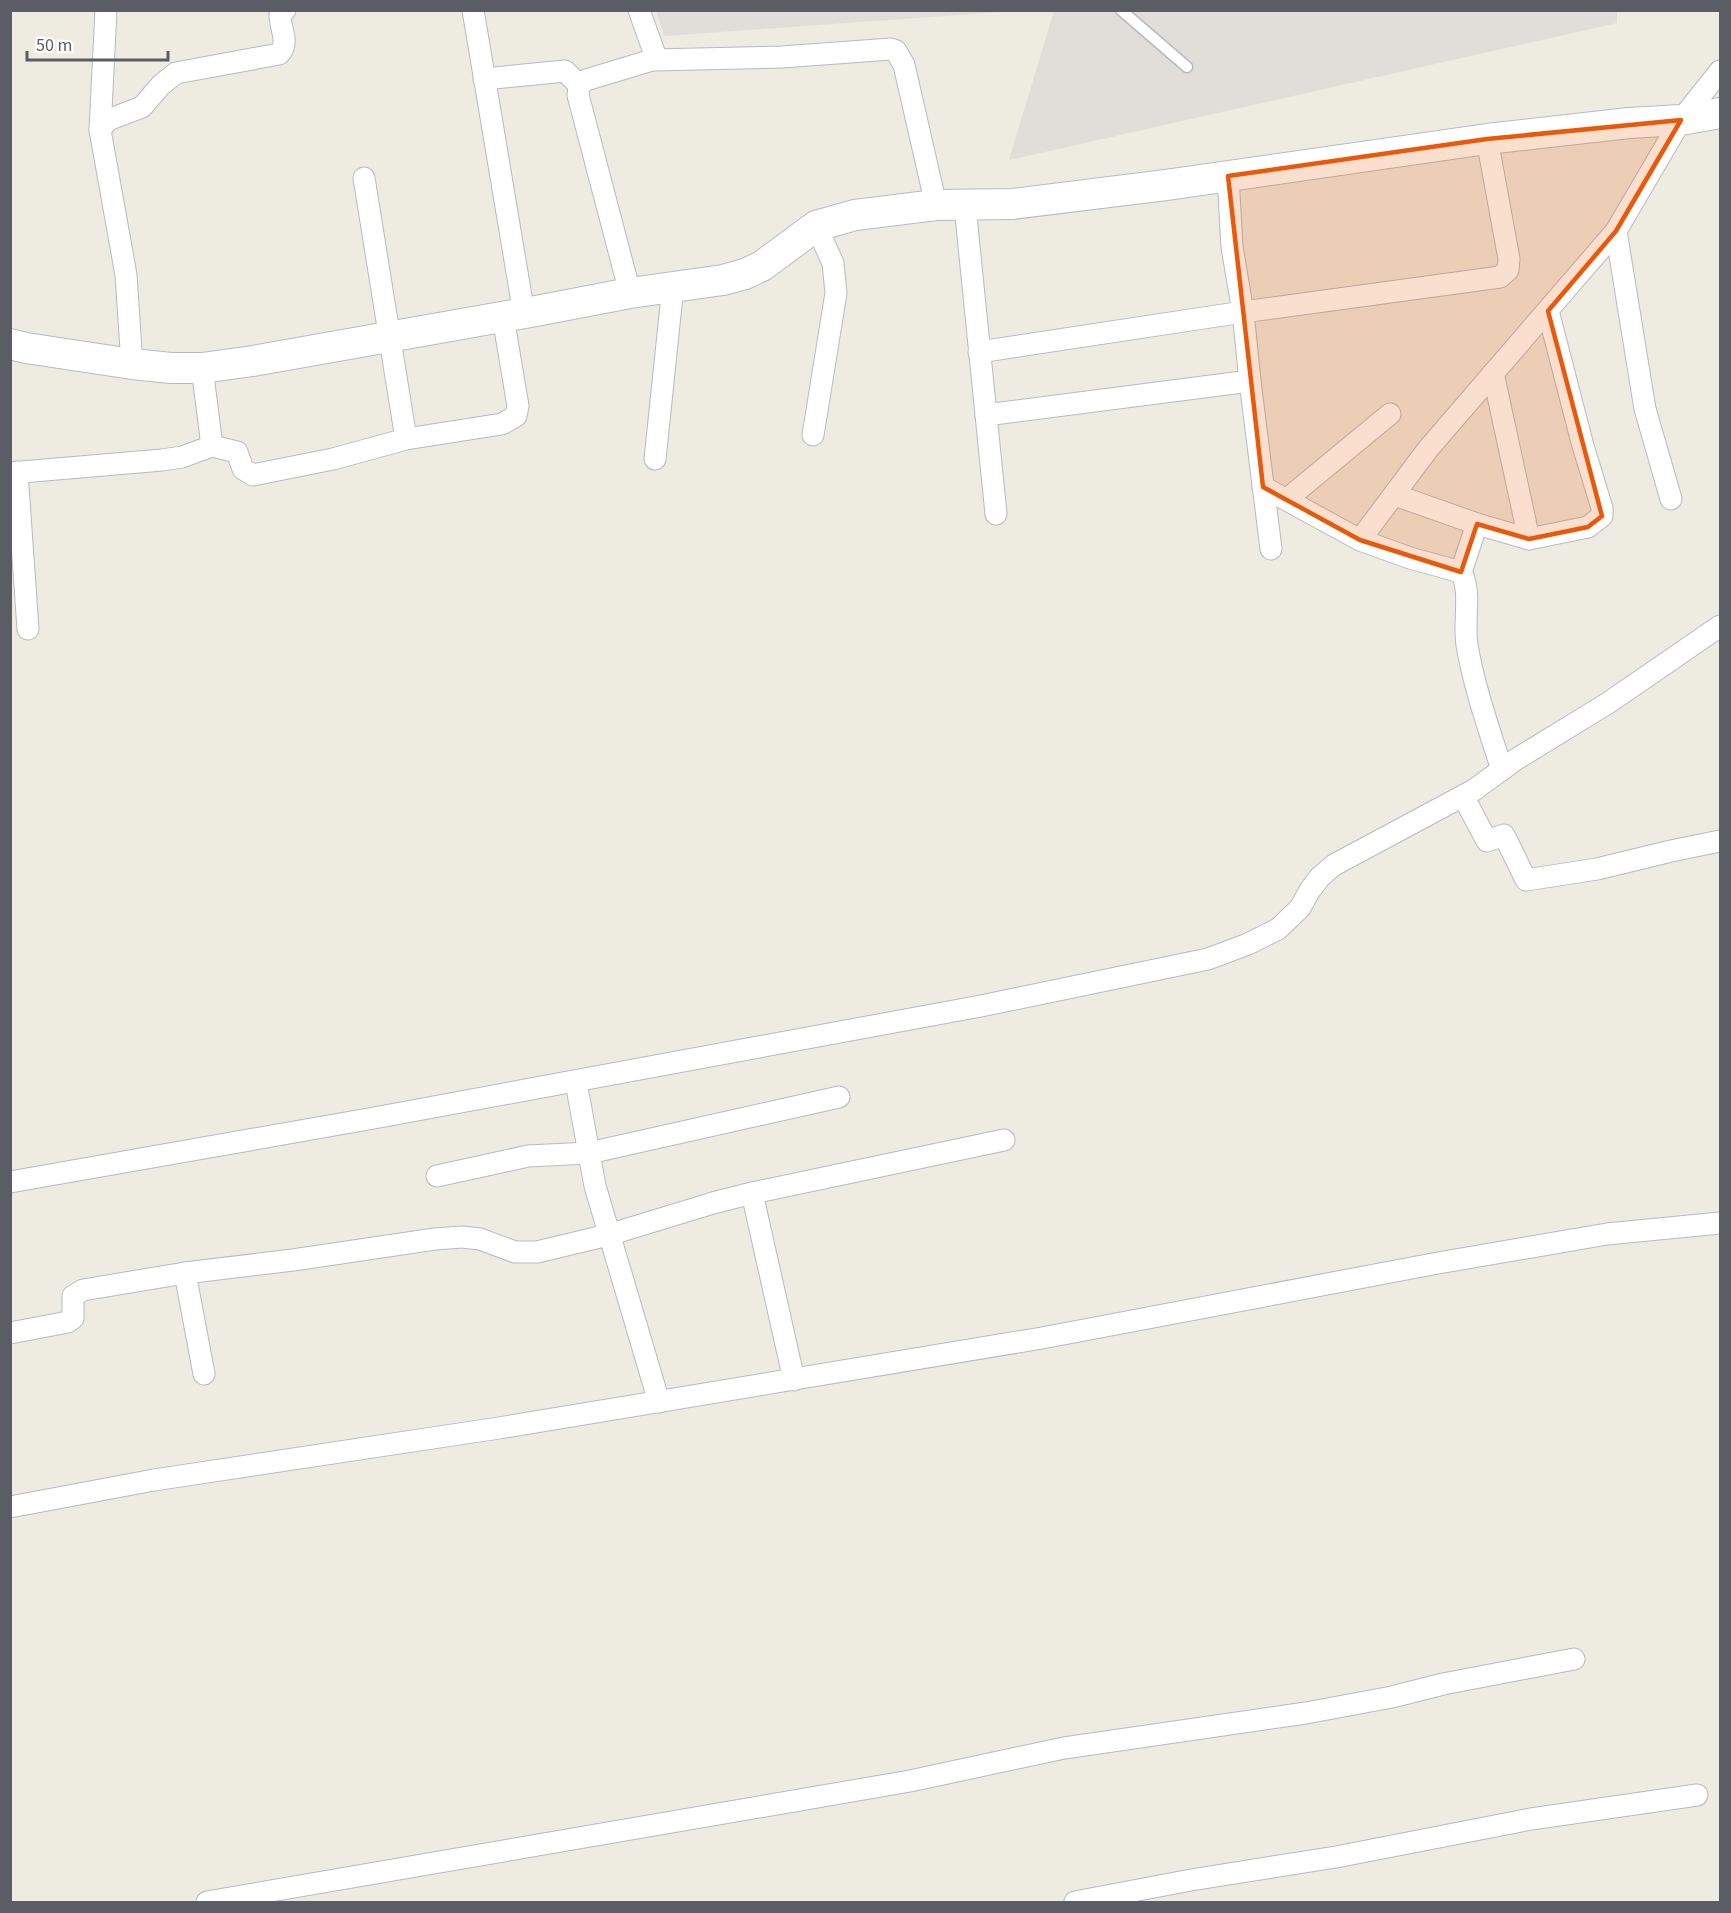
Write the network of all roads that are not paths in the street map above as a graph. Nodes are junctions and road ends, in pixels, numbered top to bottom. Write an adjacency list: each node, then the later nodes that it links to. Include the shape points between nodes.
1 (105, 10): 13 (street)
2 (285, 10): 13 (street, via 280,15 285,43 279,54 176,72 142,107 108,120)
3 (473, 10): 9 (street)
4 (639, 10): 6 (street, via 654,52)
5 (1121, 10): 7 (lane)
6 (652, 60): 10 (street); 17 (street, via 897,51)
7 (1186, 67)
8 (1720, 71): 12 (street)
9 (484, 79): 10 (street, via 565,71); 24 (street)
10 (579, 85): 21 (street, via 580,110)
11 (1720, 113): 12 (street)
12 (1681, 120): 14 (street); 19 (street)
13 (100, 130): 28 (street, via 126,275)
14 (1486, 139): 15 (street); 23 (street, via 1509,259 1508,270 1500,277)
15 (1228, 176): 17 (street, via 1012,204); 23 (street, via 1232,247)
16 (364, 178): 25 (street)
17 (951, 205): 18 (street, via 855,215); 27 (street)
18 (816, 226): 20 (street, via 745,274); 34 (street, via 832,263 836,293)
19 (1616, 231): 22 (street); 41 (street, via 1645,409)
20 (673, 286): 21 (street); 37 (street)
21 (630, 292): 24 (street)
22 (1548, 311): 30 (street); 45 (street, via 1602,516 1588,527)
23 (1243, 312): 27 (street); 31 (street)
24 (513, 316): 25 (street); 35 (street, via 516,416 502,424)
25 (389, 337): 29 (street); 35 (street)
26 (10, 344): 28 (street)
27 (979, 352): 33 (street)
28 (132, 364): 29 (street)
29 (202, 368): 36 (street)
30 (1493, 373): 40 (street, via 1428,449); 45 (street)
31 (1250, 381): 33 (street); 39 (street)
32 (1390, 414): 42 (street)
33 (986, 415): 43 (street)
34 (813, 435)
35 (406, 439): 36 (street, via 253,475 243,469 237,452)
36 (212, 446): 38 (street, via 162,460)
37 (655, 459)
38 (14, 472): 50 (street)
39 (1263, 487): 42 (street); 47 (street)
40 (1395, 495): 44 (street); 46 (street)
41 (1671, 498)
42 (1287, 499): 46 (street)
43 (996, 514)
44 (1477, 524): 45 (street); 48 (street)
45 (1529, 539)
46 (1360, 540): 48 (street)
47 (1270, 549)
48 (1461, 572): 51 (street, via 1465,580 1469,656)
49 (1720, 626): 51 (street)
50 (27, 629)
51 (1502, 770): 52 (street)
52 (1463, 796): 53 (street, via 1487,841 1504,835 1526,880); 54 (street, via 1334,865 1278,929 1208,959)
53 (1720, 842)
54 (576, 1082): 57 (street); 59 (street)
55 (839, 1097): 57 (street)
56 (1004, 1140): 60 (street)
57 (589, 1153): 58 (street, via 528,1156); 62 (street)
58 (437, 1176)
59 (10, 1182)
60 (752, 1193): 62 (street); 66 (street)
61 (1720, 1223): 66 (street, via 1607,1234)
62 (608, 1235): 63 (street, via 537,1252 515,1252 480,1239 435,1239); 67 (street)
63 (184, 1273): 64 (street, via 83,1290 73,1296 74,1314 68,1322); 65 (street)
64 (10, 1333)
65 (204, 1374)
66 (794, 1380): 67 (street)
67 (659, 1402): 68 (street, via 154,1480)
68 (10, 1507)
69 (1575, 1659): 71 (street, via 1306,1713 1064,1748 910,1781)
70 (1697, 1796): 72 (street, via 1531,1818 1336,1857)
71 (207, 1902)
72 (1075, 1902)

